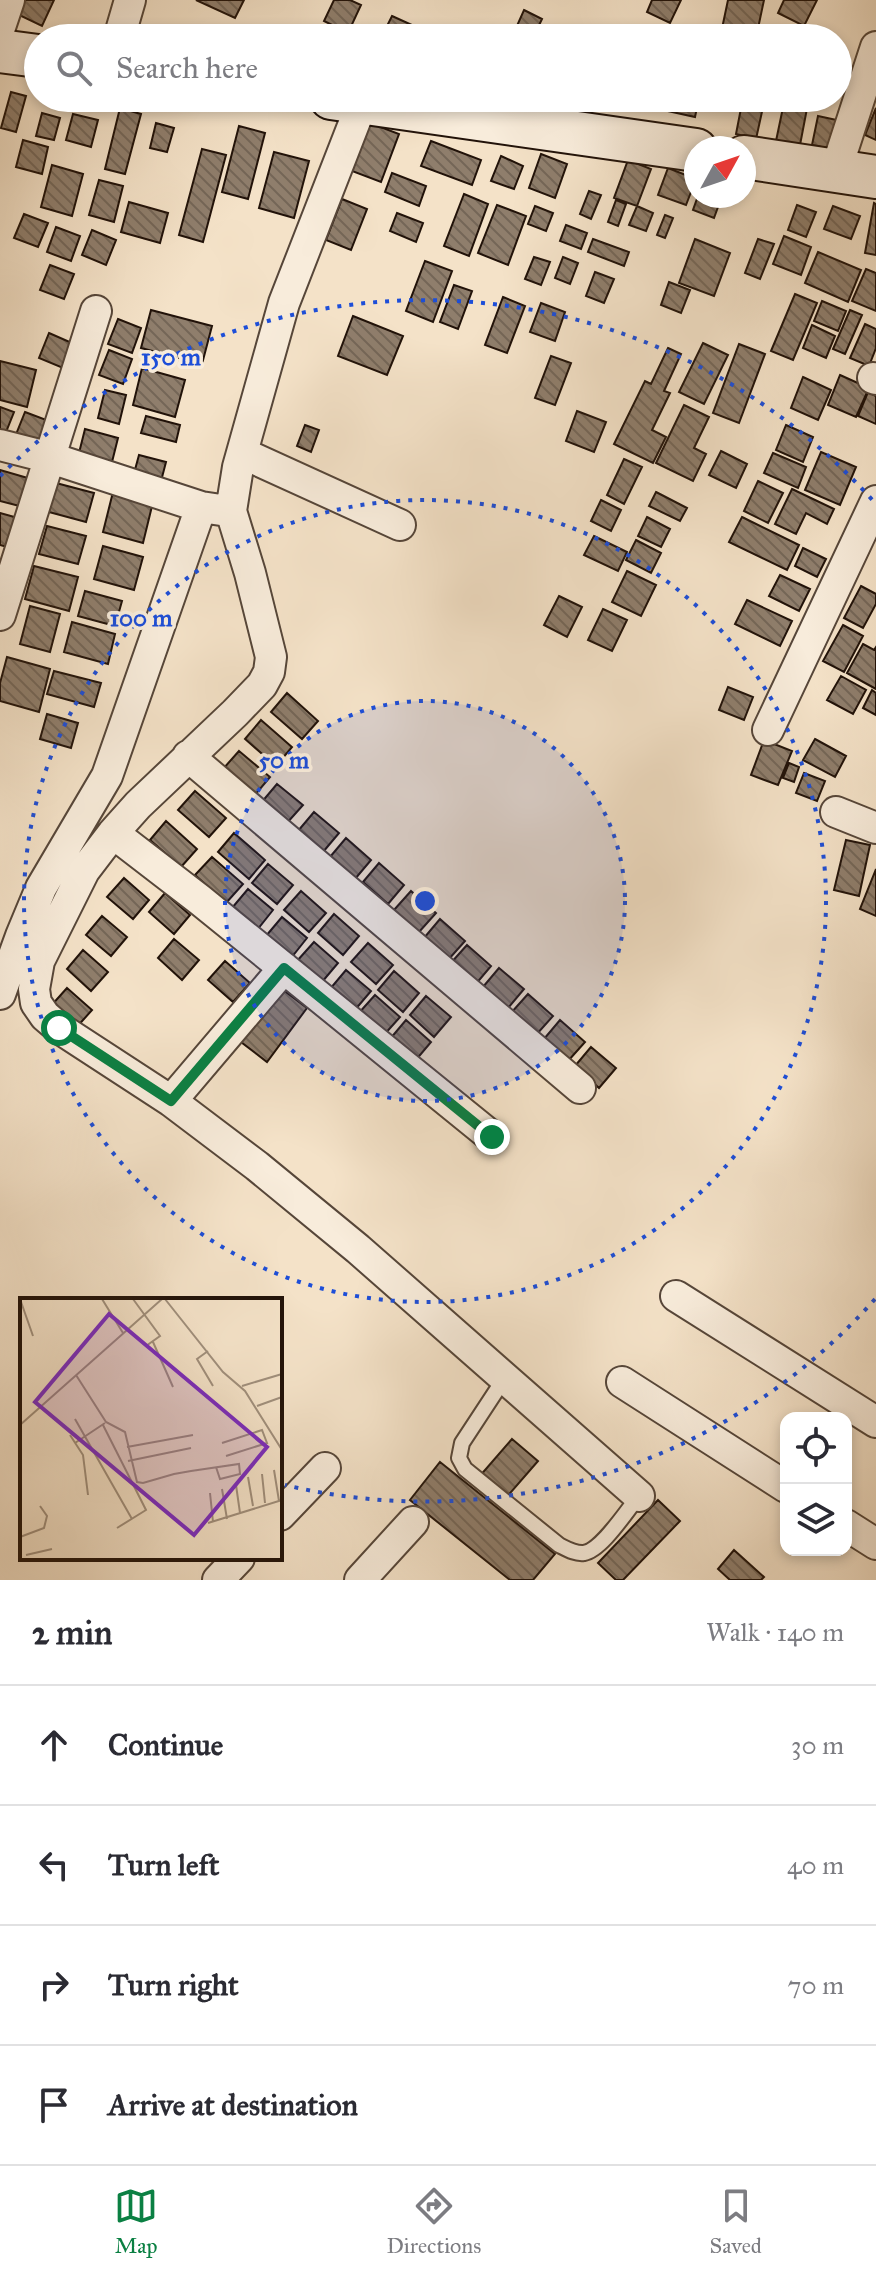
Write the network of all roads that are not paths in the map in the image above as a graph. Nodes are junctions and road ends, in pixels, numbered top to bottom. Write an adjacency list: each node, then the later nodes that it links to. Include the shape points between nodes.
1 (9, 0): 4 (street)
2 (130, 0): 3 (street)
3 (123, 24)
4 (0, 27)
5 (876, 47): 12 (street)
6 (0, 51): 7 (main road)
7 (24, 54)
8 (342, 112): 16 (street)
9 (430, 112): 10 (main road)
10 (684, 148)
11 (756, 159): 12 (main road)
12 (836, 170): 13 (main road)
13 (876, 177)
14 (96, 311): 17 (street)
15 (0, 445): 17 (street)
16 (242, 453): 19 (street); 20 (street)
17 (51, 458): 19 (street); 21 (street)
18 (876, 501): 22 (street)
19 (216, 509): 23 (street, via 250,573 271,657 262,685); 28 (street, via 107,776 41,888)
20 (400, 525)
21 (0, 615)
22 (768, 730)
23 (188, 756): 26 (street); 29 (street)
24 (836, 812): 25 (street)
25 (876, 828)
26 (113, 833): 27 (street); 30 (street, via 84,871 39,961 36,1003 59,1028)
27 (284, 968): 30 (street); 31 (street)
28 (0, 994)
29 (580, 1088)
30 (171, 1101): 33 (street, via 358,1249)
31 (492, 1137)
32 (676, 1296): 35 (street)
33 (504, 1379): 38 (street); 38 (lane, via 462,1443 459,1458 465,1469 574,1552 598,1546)
34 (622, 1382): 37 (street)
35 (876, 1422)
36 (325, 1468): 39 (street)
37 (781, 1484)
38 (639, 1496)
39 (282, 1513)
40 (413, 1522): 45 (street)
41 (852, 1529): 42 (street)
42 (876, 1544)
43 (237, 1560): 44 (street)
44 (218, 1580)
45 (360, 1580)

